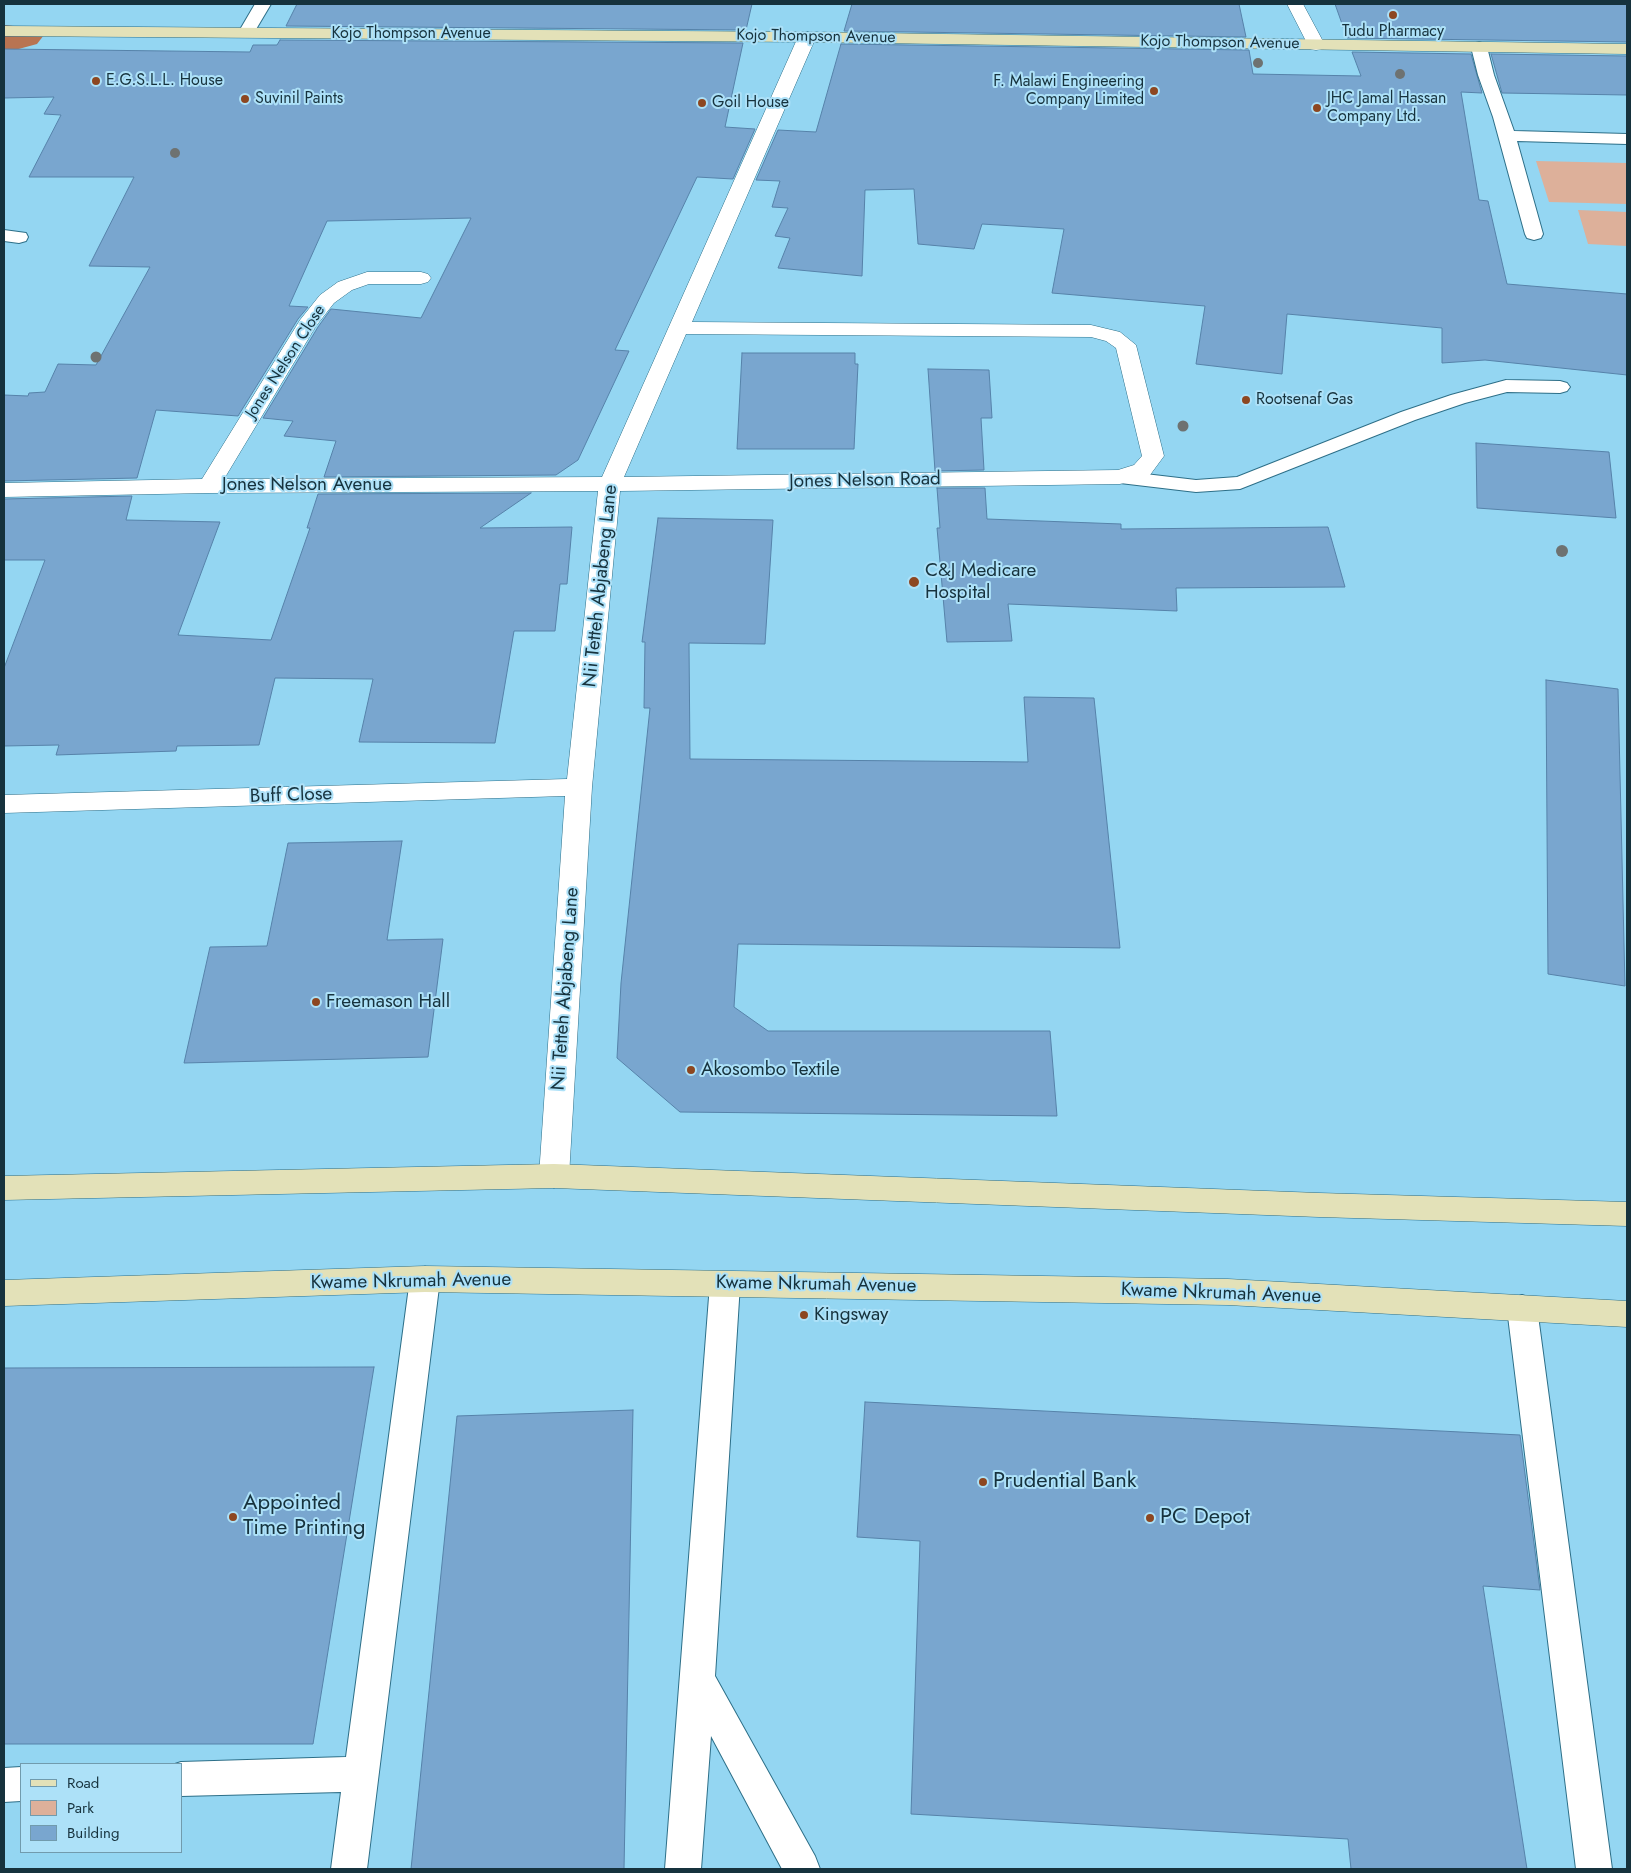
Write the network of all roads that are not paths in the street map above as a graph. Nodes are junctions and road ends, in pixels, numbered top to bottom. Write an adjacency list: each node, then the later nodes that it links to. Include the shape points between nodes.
1 (263, 4): 4 (lane)
2 (1295, 4): 6 (street)
3 (4, 31): 4 (main road, Kojo Thompson Avenue)
4 (246, 33): 5 (main road, Kojo Thompson Avenue)
5 (807, 36): 6 (main road, Kojo Thompson Avenue); 13 (street, Nii Tetteh Abjabeng Lane)
6 (1316, 45): 7 (main road, Kojo Thompson Avenue)
7 (1478, 47): 8 (main road, Kojo Thompson Avenue); 9 (lane)
8 (1627, 49)
9 (1507, 136): 10 (lane); 11 (lane)
10 (1627, 139)
11 (1534, 234)
12 (421, 278): 17 (street, Jones Nelson Close, via 367,278 345,286 326,299 307,324)
13 (679, 328): 15 (street, Jones Nelson Road, via 1091,331 1113,336 1126,345 1153,456 1142,470); 16 (street, Nii Tetteh Abjabeng Lane)
14 (1560, 387): 15 (lane, via 1506,386 1458,399 1240,483 1196,486)
15 (1120, 477): 16 (street, Jones Nelson Road)
16 (610, 484): 17 (street, Jones Nelson Avenue); 19 (street, Nii Tetteh Abjabeng Lane)
17 (209, 486): 18 (street, Jones Nelson Avenue)
18 (4, 490)
19 (579, 787): 20 (street, Buff Close); 21 (street, Nii Tetteh Abjabeng Lane)
20 (4, 804)
21 (554, 1176): 22 (main road); 23 (main road)
22 (4, 1188)
23 (1627, 1214)
24 (425, 1279): 25 (main road, Kwame Nkrumah Avenue); 26 (main road, Kwame Nkrumah Avenue); 30 (lane)
25 (725, 1284): 27 (main road, Kwame Nkrumah Avenue, via 1228,1292); 29 (lane)
26 (4, 1293)
27 (1522, 1308): 28 (main road, Kwame Nkrumah Avenue); 37 (lane)
28 (1627, 1314)
29 (698, 1678): 35 (lane); 36 (lane)
30 (362, 1774): 31 (lane); 34 (lane)
31 (182, 1779)
32 (20, 1784): 33 (lane)
33 (4, 1785)
34 (350, 1869)
35 (683, 1869)
36 (802, 1869)
37 (1594, 1869)

